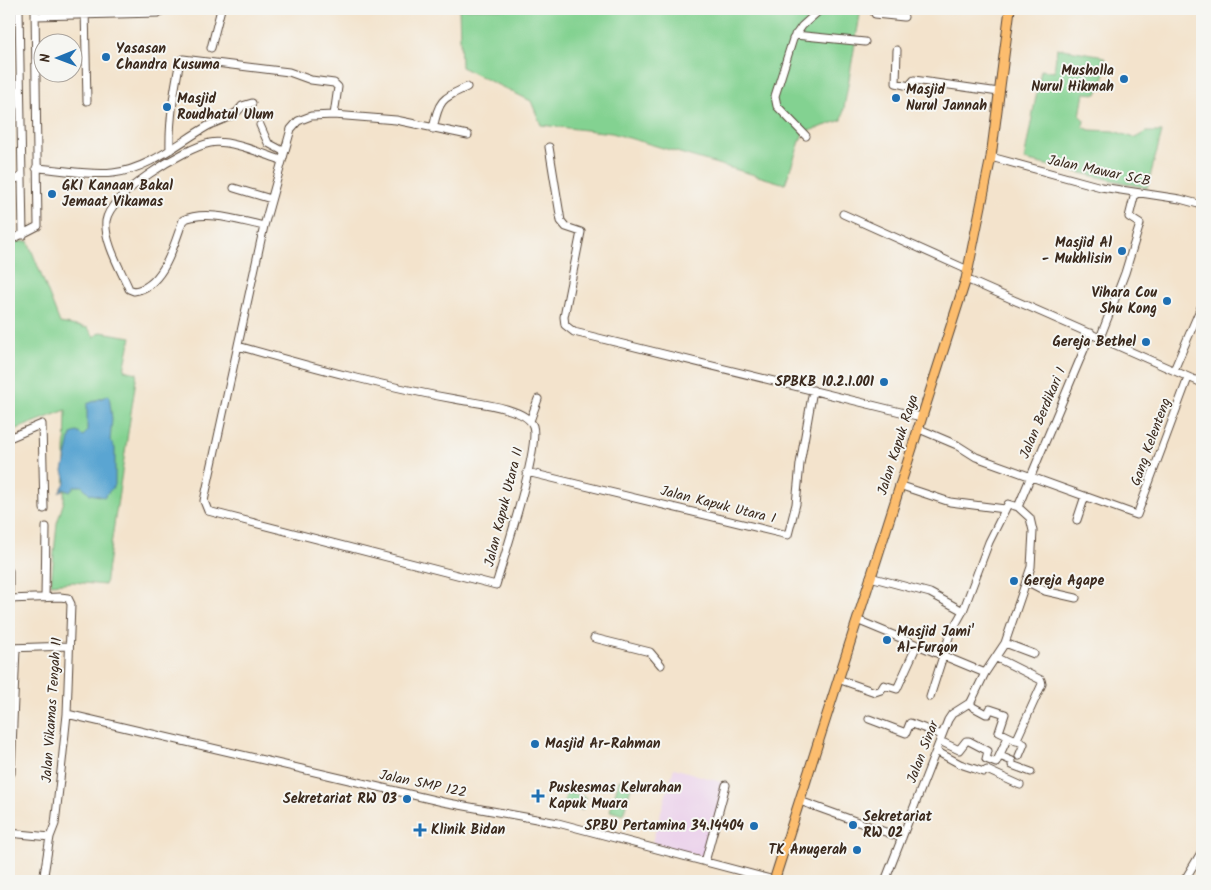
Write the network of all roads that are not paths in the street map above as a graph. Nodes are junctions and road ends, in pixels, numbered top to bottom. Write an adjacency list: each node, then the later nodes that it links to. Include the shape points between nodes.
1 (19, 9): 30 (street)
2 (221, 9): 13 (street)
3 (821, 9): 11 (street)
4 (873, 9): 10 (street, via 875,14)
5 (1010, 9): 16 (main road, Jalan Kapuk Raya)
6 (84, 11): 7 (street); 9 (street); 17 (street)
7 (124, 11): 8 (street)
8 (161, 11)
9 (35, 12): 29 (street)
10 (904, 17)
11 (795, 36): 12 (street); 23 (street, via 775,101)
12 (865, 42)
13 (211, 48)
14 (897, 50): 16 (street, via 896,83 909,86 914,80)
15 (468, 87): 21 (street, via 440,101)
16 (1000, 92): 27 (main road, Jalan Kapuk Raya)
17 (88, 101)
18 (252, 104): 25 (street, via 242,106 238,113 206,127)
19 (334, 116): 21 (street, via 396,120); 25 (street, via 338,87 334,83 311,80 289,72 183,59 172,104); 26 (street, Jalan Kapuk Utara II, via 311,116 298,121 288,134)
20 (260, 125): 26 (street, via 268,143)
21 (433, 128): 22 (street)
22 (468, 135)
23 (806, 136)
24 (549, 147): 48 (street, via 561,221 566,227 582,232 564,317 567,327 574,332)
25 (170, 150): 29 (street, via 148,162 114,173)
26 (283, 151): 28 (street, Jalan Kapuk Utara II)
27 (991, 157): 33 (street, Jalan Mawar SCB, via 1064,179); 40 (main road, Jalan Kapuk Raya)
28 (281, 160): 34 (street, Jalan Kapuk Utara II); 37 (street, via 216,142 204,145 132,184 108,214 106,222 110,242 130,289 137,291 158,277 183,220 213,217)
29 (36, 168): 38 (street, via 36,228)
30 (22, 176): 31 (street); 38 (street)
31 (9, 182)
32 (234, 188): 34 (street)
33 (1135, 193): 35 (street, Jalan Mawar SCB); 43 (street, via 1129,217 1140,224)
34 (271, 199): 37 (street, Jalan Kapuk Utara II)
35 (1202, 205)
36 (843, 214): 40 (street)
37 (264, 226): 44 (street, Jalan Kapuk Utara II)
38 (24, 234): 39 (street)
39 (9, 241)
40 (967, 274): 42 (street); 50 (main road, Jalan Kapuk Raya)
41 (1202, 305): 45 (street)
42 (1091, 333): 43 (street); 55 (street, Jalan Berdikari I)
43 (1100, 338): 45 (street)
44 (238, 346): 51 (street, via 404,390 496,407 521,414); 54 (street, Jalan Kapuk Utara II, via 204,501 208,510 496,585)
45 (1174, 370): 46 (street)
46 (1188, 378): 47 (street); 57 (street, Gang Kelenteng, via 1137,515)
47 (1202, 383)
48 (813, 390): 50 (street); 54 (street, Jalan Kapuk Utara I, via 788,535)
49 (538, 400): 51 (street)
50 (921, 417): 52 (main road, Jalan Kapuk Raya)
51 (530, 421): 54 (street, Jalan Kapuk Utara II, via 534,429)
52 (917, 428): 55 (street, via 976,457); 56 (main road, Jalan Kapuk Raya)
53 (9, 438): 59 (street, via 42,424)
54 (531, 473)
55 (1029, 476): 57 (street); 58 (street)
56 (899, 485): 60 (street, via 950,502); 64 (main road, Jalan Kapuk Raya)
57 (1085, 496): 61 (street)
58 (1018, 507): 60 (street, via 1008,504); 65 (street, Jalan Sinar, via 1030,518 1033,531 1032,559)
59 (44, 509)
60 (1005, 509): 69 (street)
61 (1077, 520)
62 (46, 527): 66 (street)
63 (9, 570): 68 (street)
64 (870, 577): 69 (street, via 930,593); 70 (main road, Jalan Kapuk Raya)
65 (1026, 580): 67 (street, via 1045,591); 72 (street, Jalan Sinar)
66 (45, 598): 68 (street, Jalan Vikamas Tengah 11); 73 (street, Jalan Vikamas Tengah 11, via 68,598 71,604)
67 (1076, 598)
68 (9, 599)
69 (963, 611): 77 (street, via 950,634)
70 (857, 620): 74 (street, via 911,640); 81 (main road, Jalan Kapuk Raya)
71 (594, 638): 79 (street, via 650,652)
72 (1005, 643): 76 (street); 78 (street, Jalan Sinar)
73 (69, 646): 75 (street); 85 (street, Jalan Vikamas Tengah 11)
74 (917, 646): 77 (street); 81 (street, via 897,689 884,685 875,692)
75 (12, 648): 83 (street)
76 (1034, 654)
77 (944, 656): 80 (street); 82 (street)
78 (997, 658): 80 (street, Jalan Sinar); 90 (street, via 1042,684)
79 (660, 665)
80 (985, 673): 84 (street, Jalan Sinar)
81 (838, 679): 98 (main road, Jalan Kapuk Raya)
82 (930, 697)
83 (11, 699): 89 (street)
84 (970, 703): 87 (street, via 986,714 990,709 1005,714 999,732); 88 (street, Jalan Sinar, via 952,714)
85 (67, 714): 100 (street, Jalan Vikamas Tengah 11, via 55,824); 103 (street, Jalan SMP 122, via 443,802 558,823)
86 (869, 719): 88 (street, via 906,733 910,723)
87 (1008, 737): 90 (street); 92 (street)
88 (941, 738): 91 (street, Jalan Sinar); 92 (street, via 959,750 969,741 988,751 986,759 996,763)
89 (10, 739): 95 (street)
90 (1016, 741): 93 (street, via 1024,744)
91 (936, 751): 97 (street, via 961,764 984,772 987,770); 101 (street, Jalan Sinar)
92 (1000, 756): 94 (street)
93 (1019, 756)
94 (1031, 772)
95 (10, 774)
96 (726, 785): 103 (street)
97 (1020, 785)
98 (800, 801): 101 (street); 105 (main road, Jalan Kapuk Raya)
99 (9, 833): 100 (street)
100 (50, 837): 104 (street, Jalan Vikamas Tengah 11)
101 (902, 838): 106 (street, Jalan Sinar)
102 (1202, 851): 107 (street)
103 (705, 862): 105 (street, Jalan SMP 122)
104 (43, 881)
105 (774, 881)
106 (885, 881)
107 (1184, 881)

